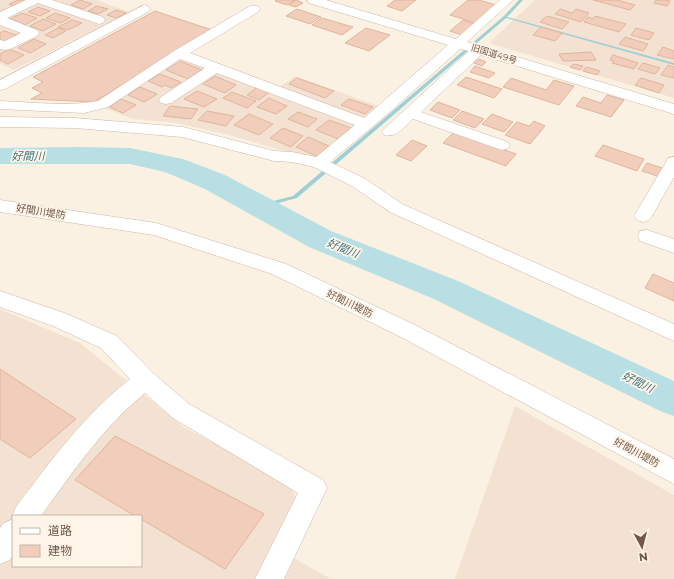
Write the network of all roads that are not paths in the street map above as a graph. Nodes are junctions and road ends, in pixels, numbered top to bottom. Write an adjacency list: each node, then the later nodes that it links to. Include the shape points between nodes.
1 (36, 0): 8 (street)
2 (40, 0): 10 (street)
3 (313, 0): 5 (street, 旧国道49号)
4 (506, 0): 12 (street)
5 (336, 3): 12 (street, 旧国道49号)
6 (144, 9): 15 (street)
7 (254, 9): 13 (street)
8 (0, 17)
9 (0, 20): 11 (street, via 32,32 6,46)
10 (99, 20)
11 (0, 44)
12 (469, 46): 18 (street, 旧国道49号); 19 (street); 21 (street)
13 (179, 54): 14 (street); 17 (street, via 103,104 84,108)
14 (215, 68): 16 (street); 21 (street)
15 (0, 86)
16 (166, 100)
17 (0, 105)
18 (674, 109)
19 (410, 112): 22 (street); 23 (street)
20 (0, 122): 25 (street, via 75,123 182,132 274,156 292,157)
21 (366, 124): 25 (street)
22 (390, 132)
23 (502, 145)
24 (674, 162): 27 (street)
25 (320, 164): 31 (street, via 358,182 396,208)
26 (0, 206): 33 (street, 好間川堤防, via 156,229 279,269 408,331)
27 (643, 216)
28 (647, 236): 29 (street)
29 (674, 246)
30 (0, 299): 32 (street, via 60,320 109,342)
31 (674, 333)
32 (145, 380): 34 (street, via 94,428); 37 (street, via 181,411 314,488)
33 (674, 472)
34 (26, 515)
35 (12, 533): 36 (street)
36 (0, 550)
37 (269, 579)

